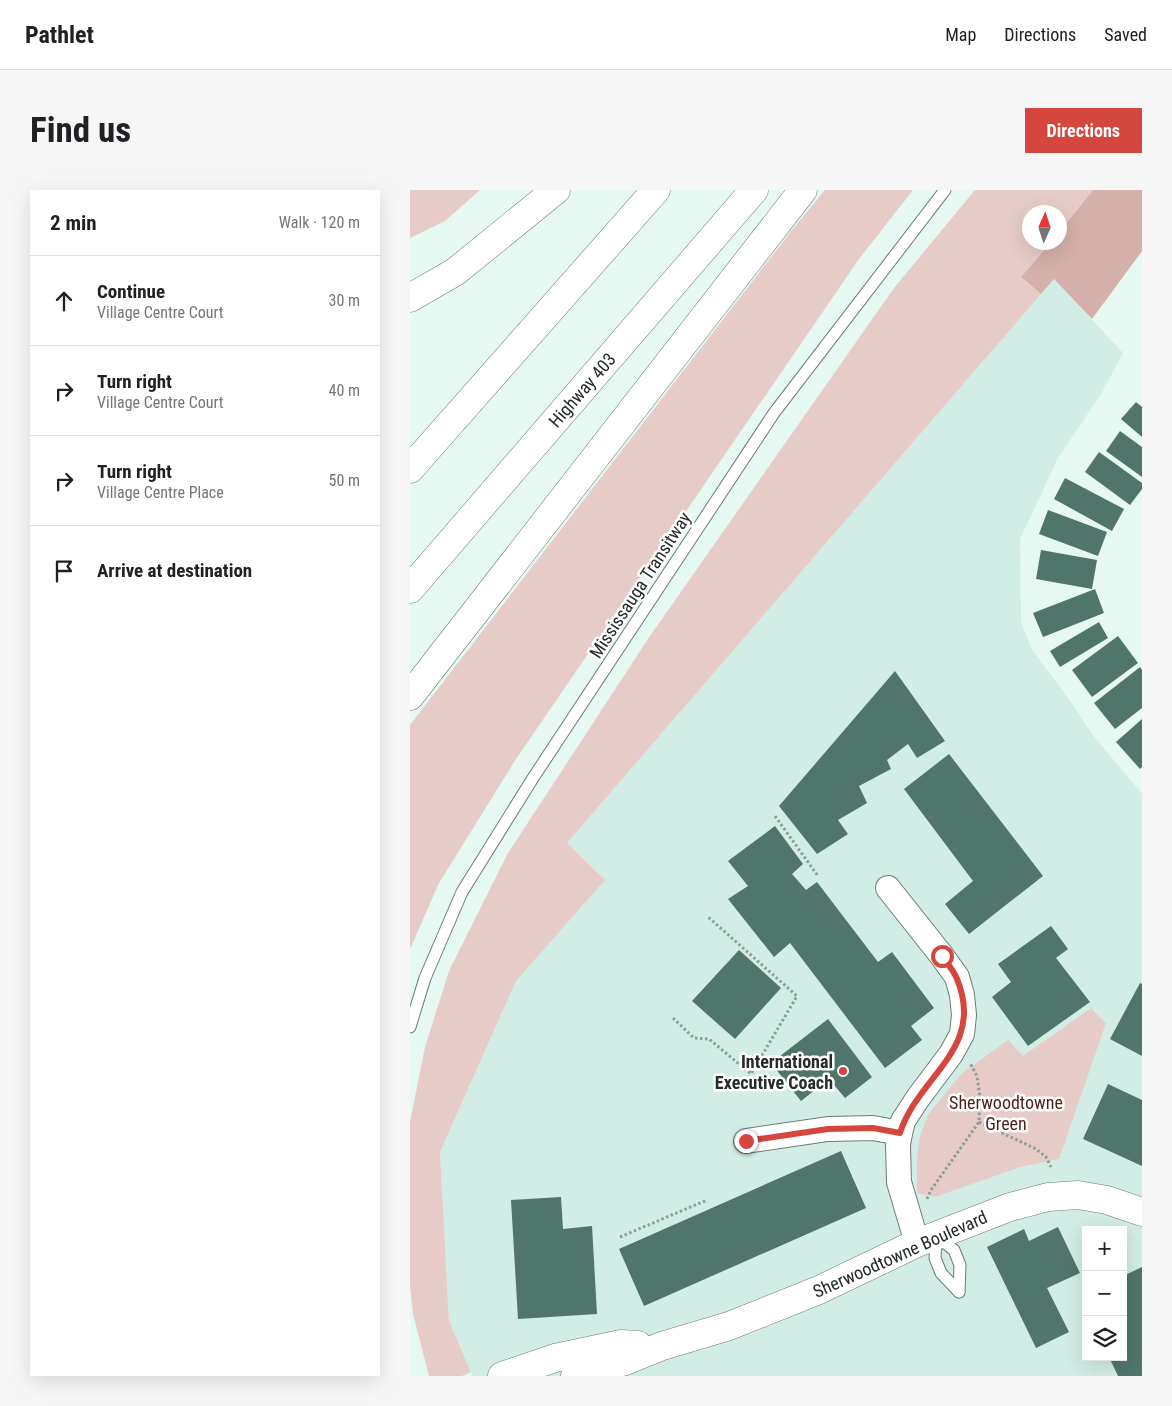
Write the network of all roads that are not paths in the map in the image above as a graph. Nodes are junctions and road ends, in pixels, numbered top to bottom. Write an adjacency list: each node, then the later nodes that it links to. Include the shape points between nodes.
1 (556, 190): 6 (main road, via 455,272)
2 (656, 190): 7 (main road)
3 (754, 190): 8 (main road, Highway 403)
4 (803, 190): 9 (main road)
5 (945, 190): 11 (lane, Mississauga Transitway, via 774,413 528,786 462,892 425,978)
6 (410, 298)
7 (410, 469)
8 (410, 589)
9 (410, 696)
10 (888, 888): 12 (street, via 957,977 964,1015 962,1034 913,1105)
11 (410, 1027)
12 (900, 1133): 13 (street, via 873,1128 828,1129); 15 (street, via 899,1182)
13 (746, 1141)
14 (1142, 1212): 15 (main road, Sherwoodtowne Boulevard, via 1106,1200 1078,1196 1048,1197 1010,1207)
15 (926, 1239): 16 (main road, Sherwoodtowne Boulevard, via 819,1290 729,1326)
16 (662, 1346): 17 (main road, Sherwoodtowne Boulevard, via 621,1344 555,1358); 18 (main road, Sherwoodtowne Boulevard, via 625,1362)
17 (502, 1376)
18 (575, 1376)

